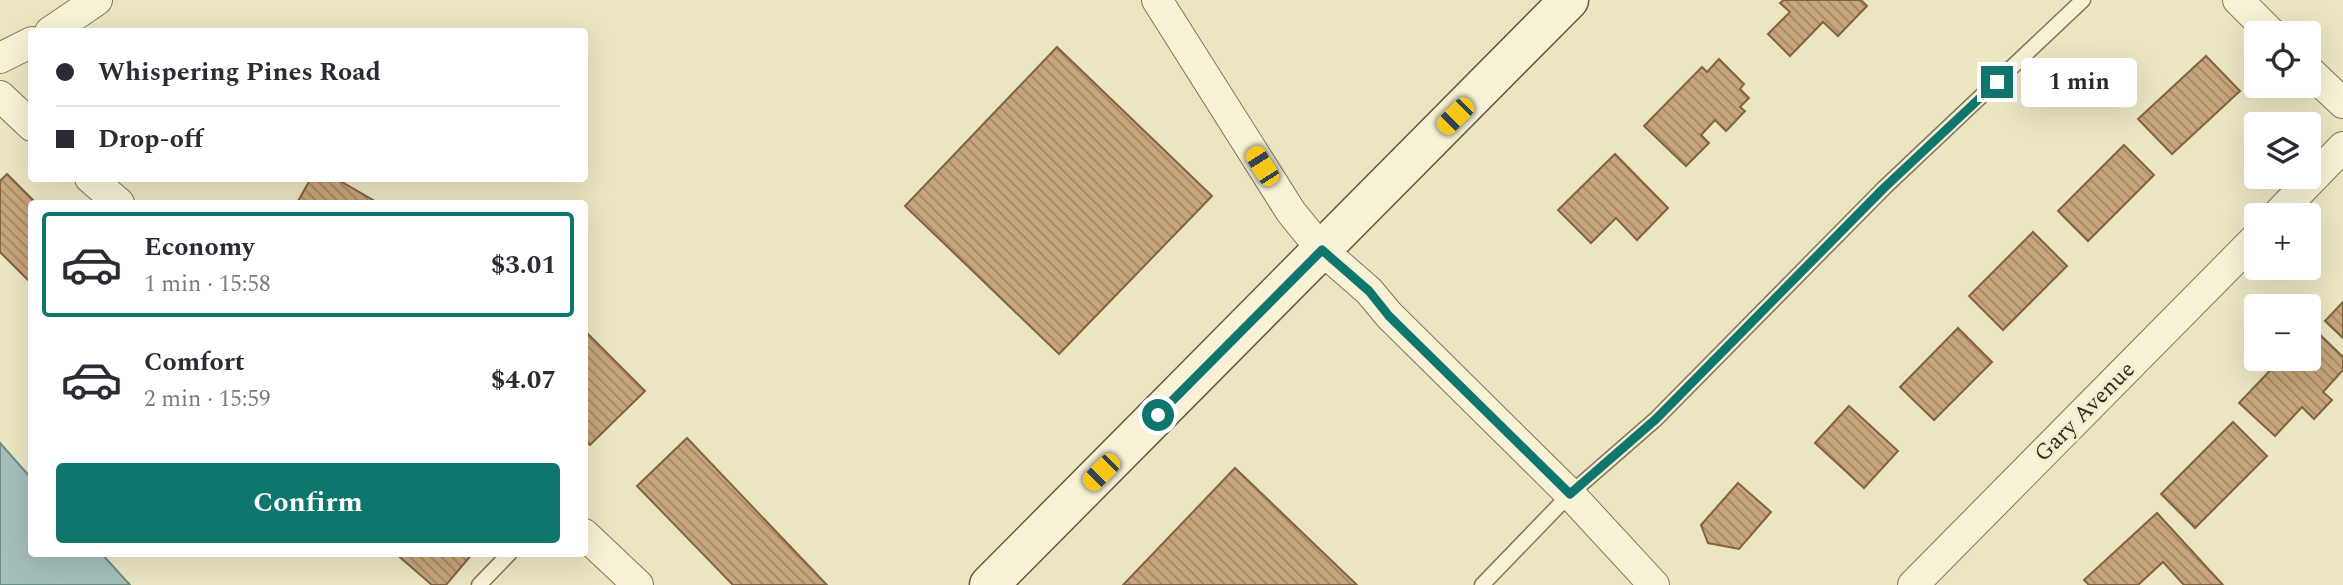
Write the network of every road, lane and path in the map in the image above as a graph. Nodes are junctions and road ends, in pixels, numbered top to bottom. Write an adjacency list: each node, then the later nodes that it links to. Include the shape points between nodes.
1 (97, 0): 7 (street)
2 (1157, 0): 18 (street, via 1291,212)
3 (1569, 0): 18 (street)
4 (2083, 0): 20 (lane, via 1884,188 1656,419)
5 (2238, 0): 6 (street)
6 (2259, 21)
7 (56, 28)
8 (28, 44): 9 (street)
9 (0, 58)
10 (2321, 80): 11 (street)
11 (2341, 95)
12 (0, 96): 13 (street)
13 (28, 122)
14 (2343, 147): 17 (street)
15 (95, 182): 16 (street)
16 (116, 200)
17 (2289, 203)
18 (1322, 250): 20 (street, via 1369,291); 25 (street)
19 (2244, 250): 28 (street, Gary Avenue)
20 (1570, 494): 26 (lane); 27 (street)
21 (588, 538): 24 (street)
22 (506, 557): 23 (lane)
23 (479, 585)
24 (638, 585)
25 (989, 585)
26 (1482, 585)
27 (1654, 585)
28 (1913, 585)

